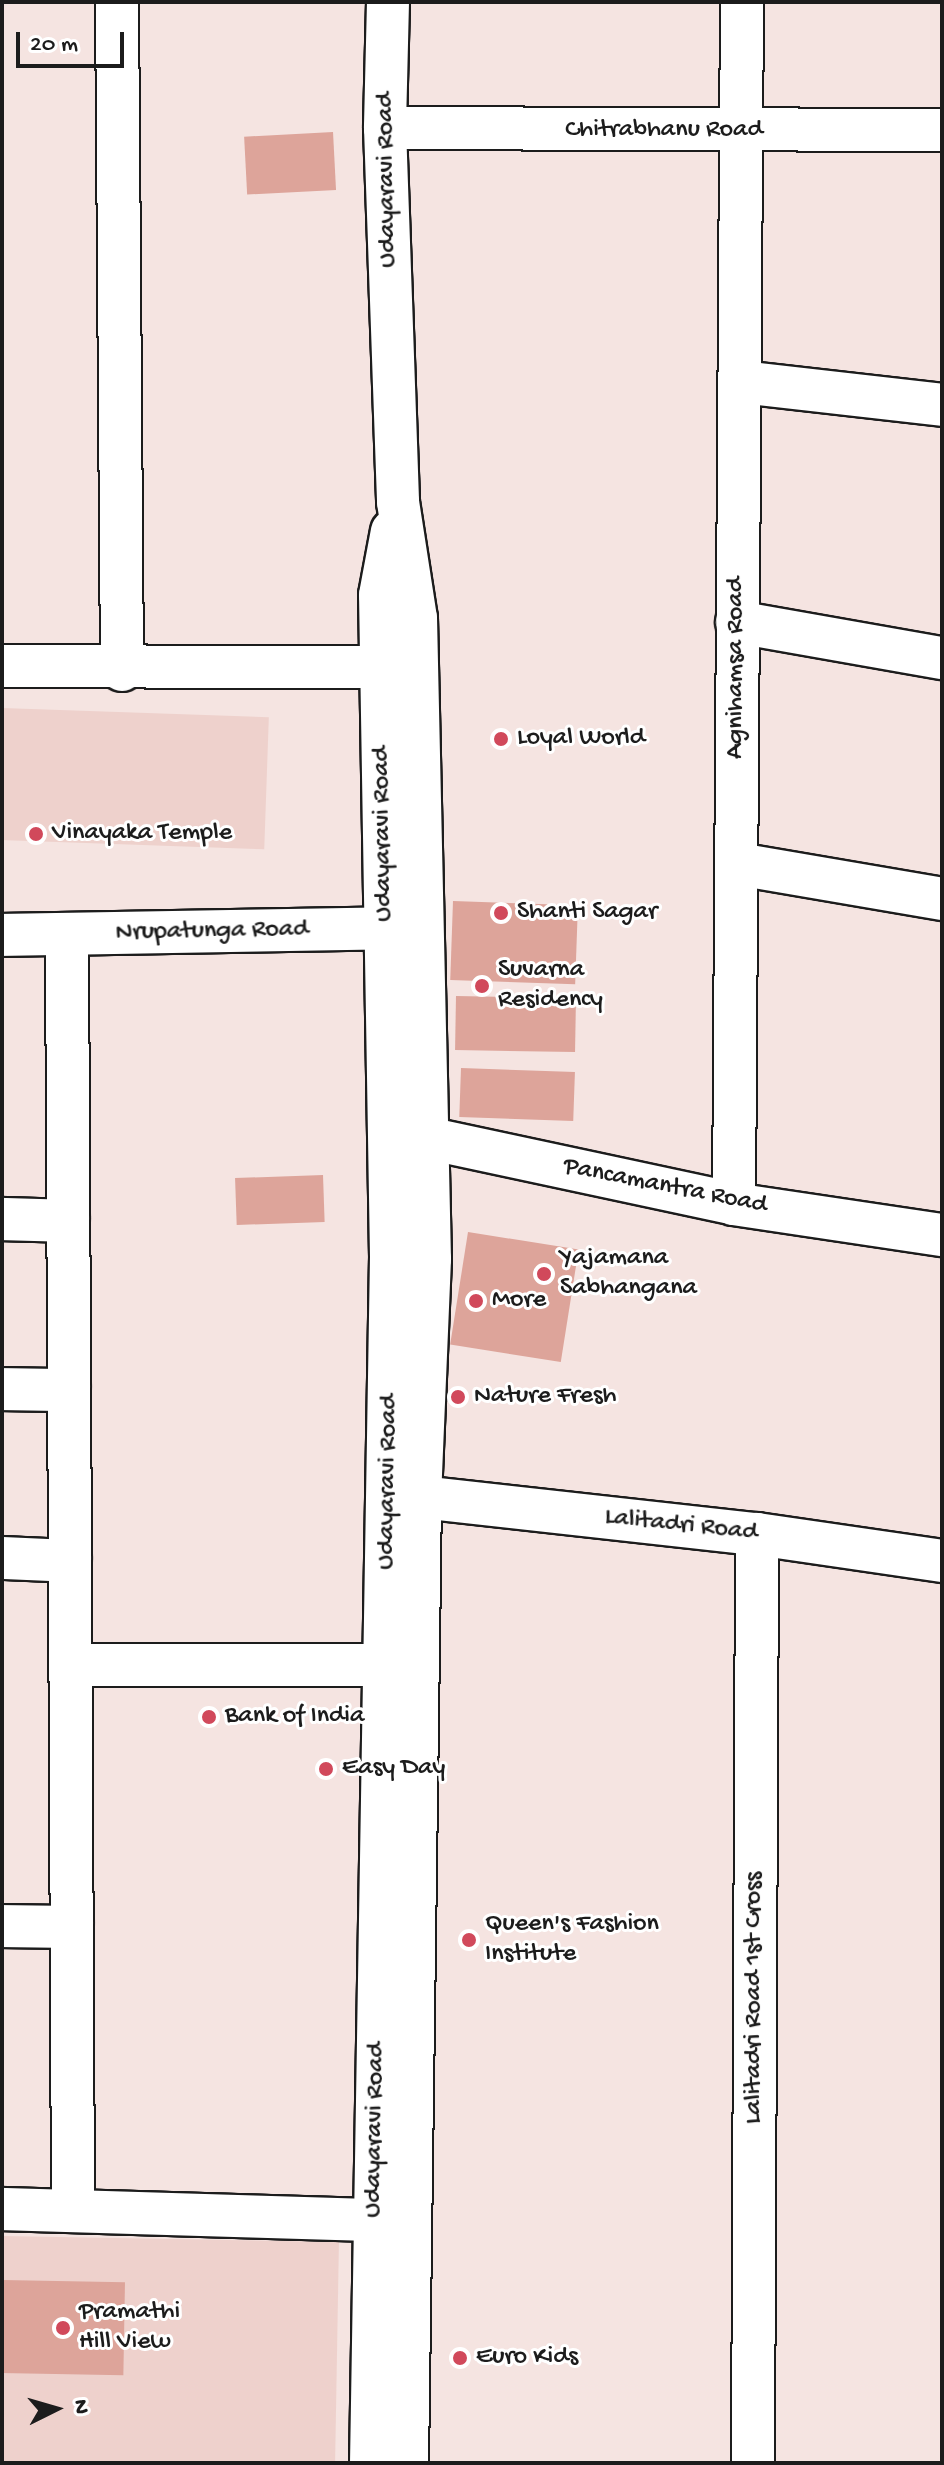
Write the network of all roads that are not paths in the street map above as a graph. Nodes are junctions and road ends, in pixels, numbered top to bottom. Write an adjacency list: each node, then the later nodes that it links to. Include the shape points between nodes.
1 (117, 2): 14 (street)
2 (388, 2): 4 (street, Udayaravi Road)
3 (742, 2): 6 (street, Agnihamsa Road)
4 (385, 128): 6 (street, Chitrabhanu Road); 9 (street, Udayaravi Road)
5 (942, 130): 6 (street, Chitrabhanu Road)
6 (741, 132): 7 (street, Agnihamsa Road)
7 (741, 382): 8 (street); 10 (street, Agnihamsa Road)
8 (942, 405)
9 (398, 502): 13 (street, Udayaravi Road, via 380,595); 17 (street, Udayaravi Road, via 416,618)
10 (737, 622): 11 (street); 15 (street, Agnihamsa Road)
11 (942, 658)
12 (2, 666): 14 (street)
13 (381, 667): 14 (street); 17 (street, Udayaravi Road)
14 (122, 670)
15 (738, 864): 16 (street); 21 (street, Agnihamsa Road)
16 (942, 899)
17 (404, 928): 19 (street, Nrupatunga Road); 20 (street, Udayaravi Road)
18 (2, 935): 19 (street, Nrupatunga Road)
19 (67, 935): 23 (street)
20 (408, 1138): 21 (street, Pancamantra Road); 27 (street, Udayaravi Road, via 430,1259); 33 (street, Udayaravi Road)
21 (734, 1204): 24 (street, Pancamantra Road)
22 (2, 1219): 23 (street)
23 (68, 1221): 26 (street)
24 (942, 1235)
25 (2, 1389): 26 (street)
26 (69, 1390): 30 (street)
27 (420, 1497): 28 (street, Lalitadri Road); 40 (street, Udayaravi Road)
28 (757, 1534): 31 (street, Lalitadri Road); 41 (street, Lalitadri Road 1st Cross)
29 (2, 1558): 30 (street)
30 (70, 1561): 32 (street)
31 (942, 1561)
32 (71, 1665): 33 (street); 35 (street)
33 (387, 1665): 38 (street, Udayaravi Road)
34 (2, 1926): 35 (street)
35 (72, 1927): 37 (street)
36 (2, 2209): 37 (street)
37 (73, 2210): 38 (street)
38 (374, 2220): 39 (street, Udayaravi Road)
39 (371, 2463)
40 (407, 2463)
41 (753, 2463)

